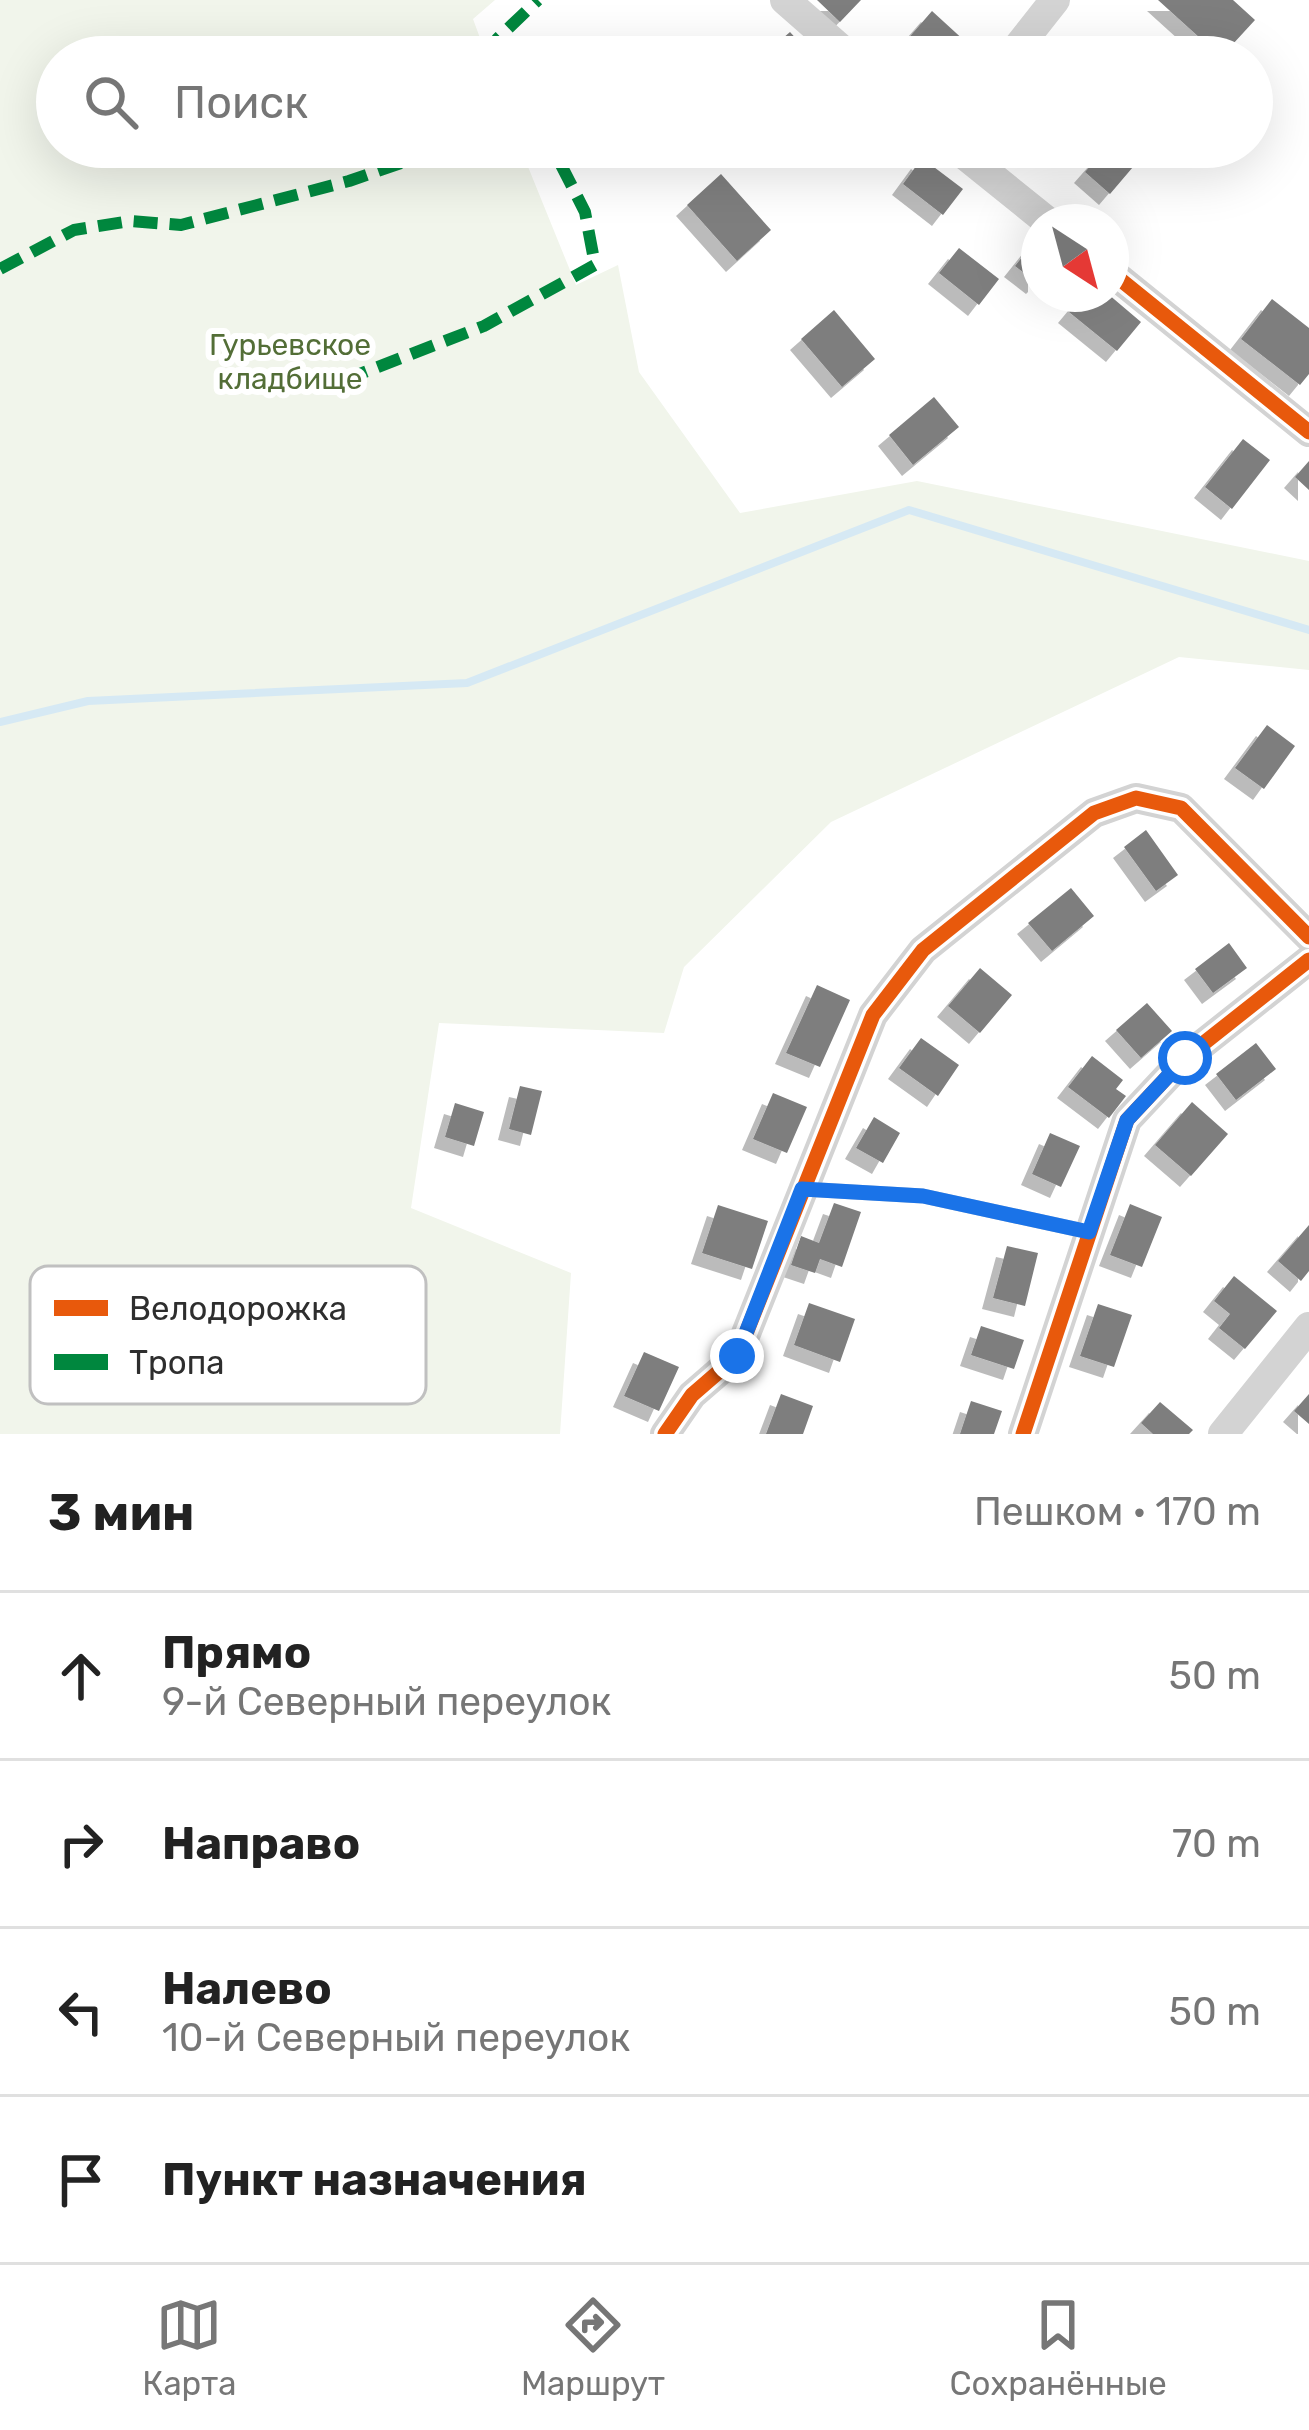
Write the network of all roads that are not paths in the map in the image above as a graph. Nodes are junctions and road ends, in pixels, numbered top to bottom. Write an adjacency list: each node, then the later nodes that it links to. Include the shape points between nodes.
1 (785, 0): 3 (street)
2 (1055, 0): 4 (street)
3 (826, 36)
4 (1027, 36)
5 (981, 168): 6 (street)
6 (1026, 204)
7 (1129, 287): 8 (street)
8 (1309, 432)
9 (1309, 937): 11 (street, via 1181,808 1136,798 1094,813 923,950 873,1015)
10 (1309, 960): 12 (street, via 1185,1058 1127,1120)
11 (802, 1189): 12 (lane, via 923,1196); 14 (street, via 737,1356 692,1394)
12 (1089, 1232): 15 (street)
13 (1309, 1328): 16 (street)
14 (665, 1434)
15 (1023, 1434)
16 (1222, 1434)

